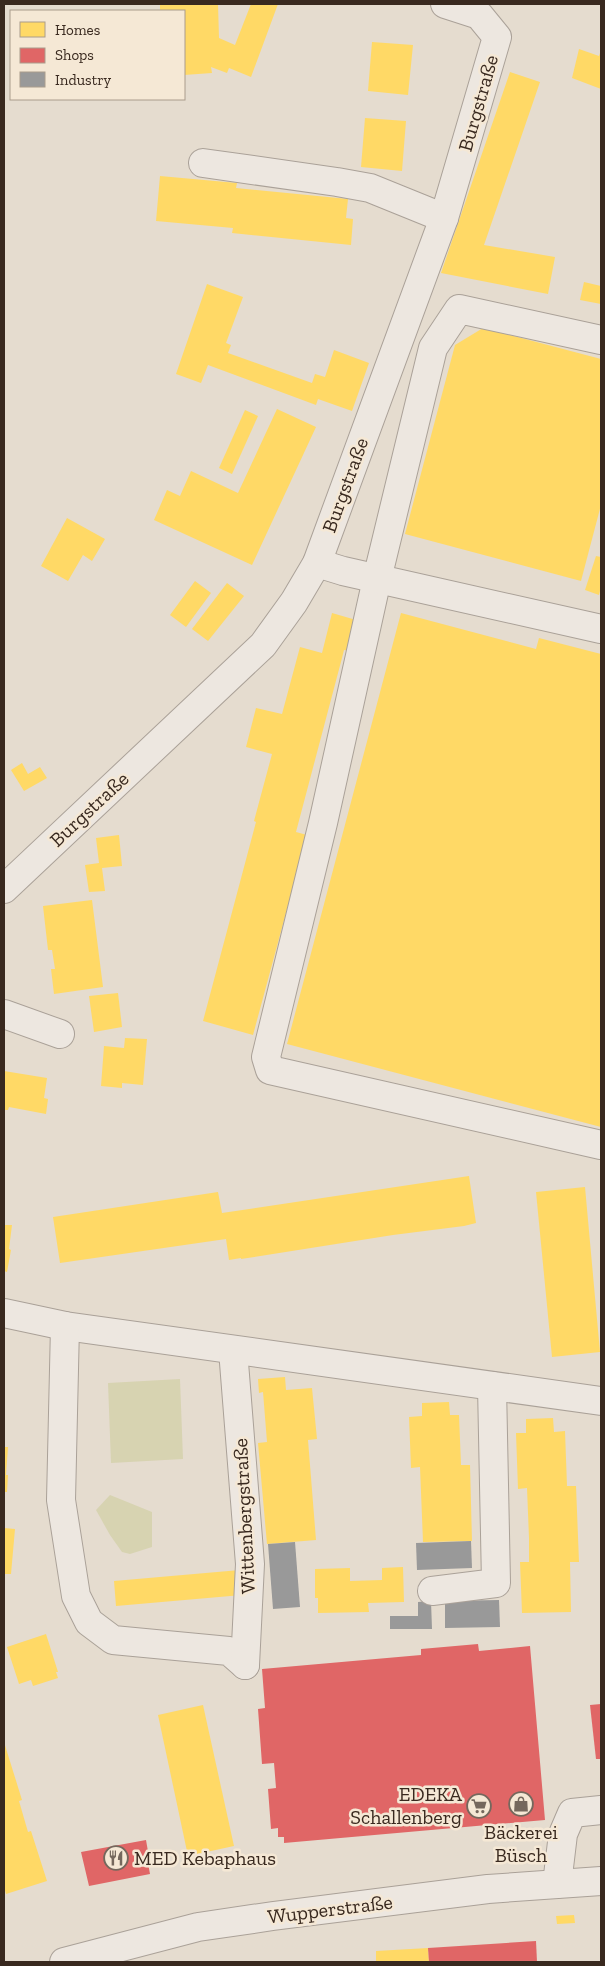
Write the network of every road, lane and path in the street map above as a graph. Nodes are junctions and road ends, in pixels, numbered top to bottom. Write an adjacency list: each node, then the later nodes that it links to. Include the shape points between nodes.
1 (445, 4): 3 (street, Burgstraße, via 479,16 496,37)
2 (203, 163): 3 (street, via 370,188)
3 (444, 218): 5 (street, Burgstraße)
4 (601, 340): 6 (street, via 459,309 433,348)
5 (316, 563): 6 (street); 8 (street, Burgstraße, via 294,602 263,645)
6 (376, 579): 7 (street); 11 (street, via 323,823 266,1057 270,1070)
7 (601, 629)
8 (4, 889)
9 (4, 1014): 10 (street)
10 (60, 1034)
11 (601, 1145)
12 (4, 1313): 13 (street)
13 (65, 1326): 14 (street); 14 (street, Wittenbergstraße, via 61,1500 76,1596 89,1622 113,1640 229,1651 245,1665 250,1564)
14 (234, 1350): 15 (street)
15 (492, 1386): 16 (street); 17 (street, via 496,1583)
16 (601, 1401)
17 (432, 1591)
18 (601, 1810): 20 (street, via 572,1813 563,1834)
19 (601, 1881): 20 (street, Wupperstraße)
20 (557, 1884): 21 (street, Wupperstraße, via 217,1924)
21 (64, 1962)

